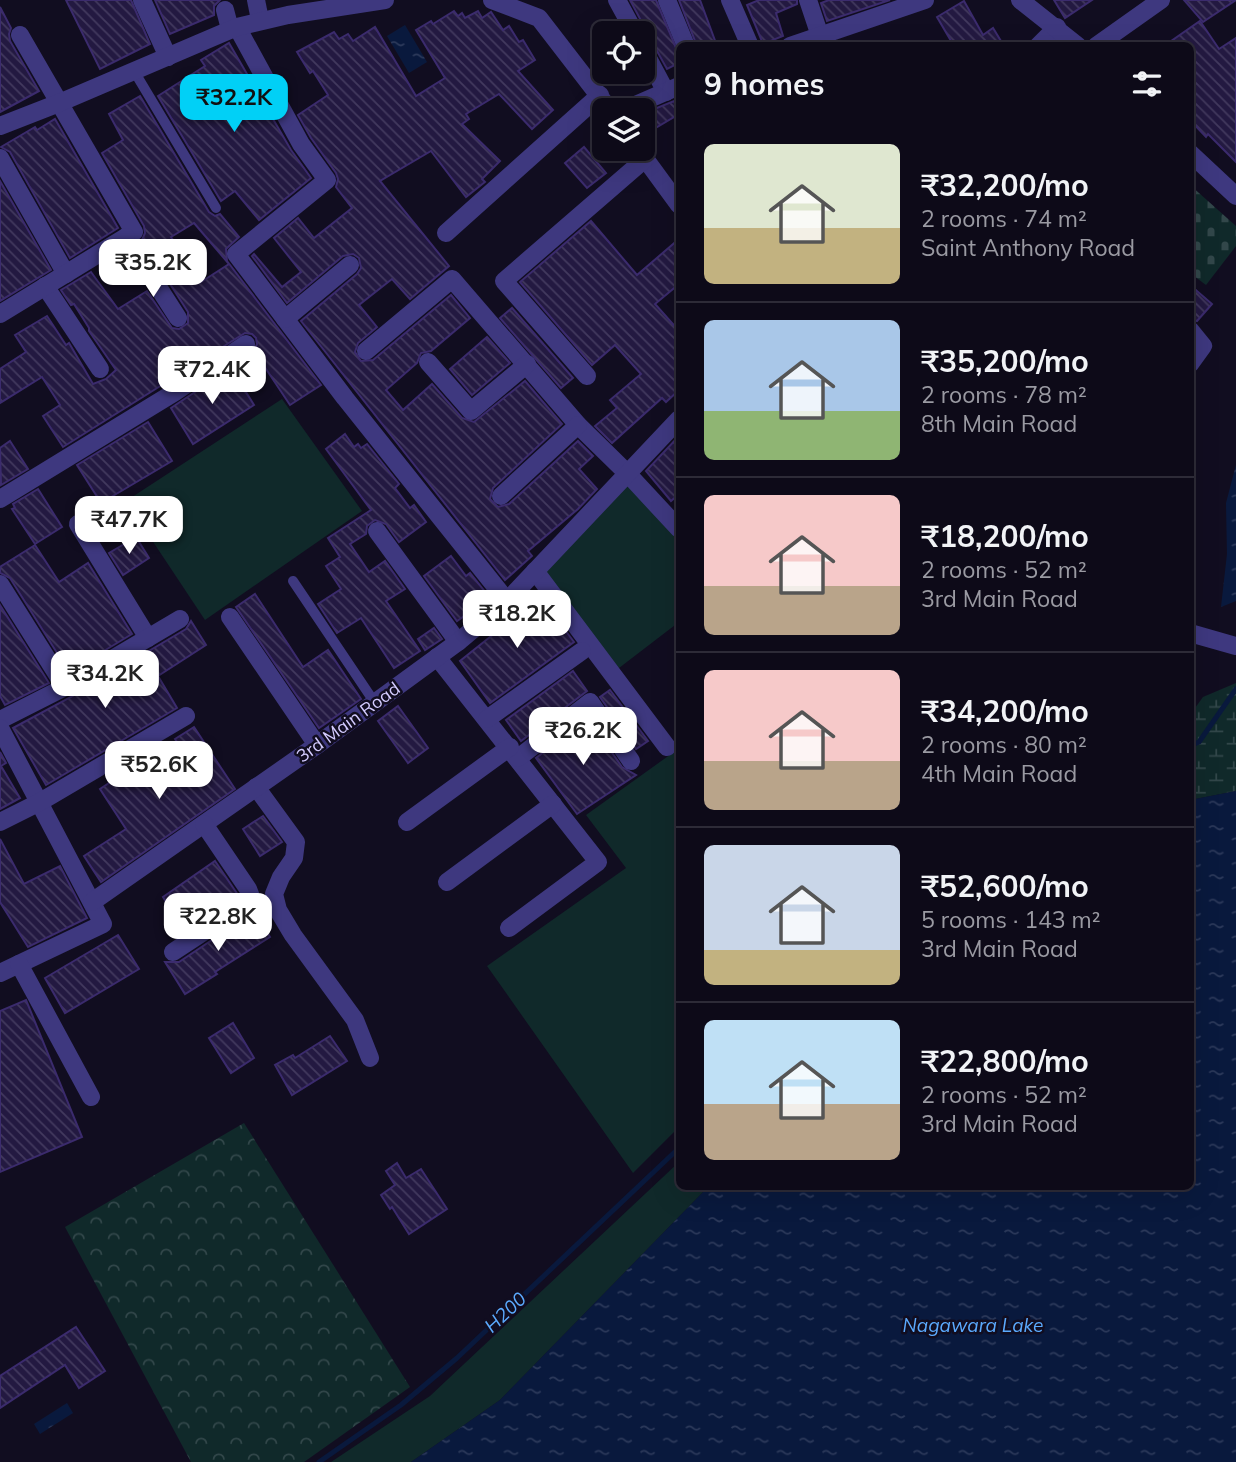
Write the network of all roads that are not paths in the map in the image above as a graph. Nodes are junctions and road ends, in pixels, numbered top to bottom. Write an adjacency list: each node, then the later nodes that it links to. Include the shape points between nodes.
1 (142, 0): 27 (street)
2 (257, 0): 15 (street)
3 (385, 0): 12 (street)
4 (492, 0): 31 (street, via 539,18)
5 (617, 0): 16 (street)
6 (667, 0): 21 (street)
7 (730, 0): 22 (street)
8 (808, 0): 20 (street)
9 (925, 0): 13 (street)
10 (1020, 0): 17 (street)
11 (1161, 0): 26 (street)
12 (348, 3): 15 (street)
13 (885, 6): 20 (street)
14 (225, 10): 18 (street)
15 (260, 20): 18 (street)
16 (628, 21)
17 (1057, 27): 24 (street); 25 (street)
18 (233, 28): 27 (street); 50 (street, via 327,180 236,254)
19 (20, 35): 34 (street)
20 (820, 36): 23 (street)
21 (684, 42)
22 (748, 42)
23 (802, 42)
24 (1042, 42)
25 (1074, 42)
26 (1102, 42)
27 (168, 57): 29 (street)
28 (655, 65): 30 (street)
29 (134, 71): 34 (street); 42 (lane)
30 (673, 89): 33 (street)
31 (600, 95): 32 (street); 43 (street)
32 (602, 98)
33 (652, 98)
34 (59, 103): 35 (street); 44 (street, via 134,232)
35 (0, 126)
36 (1194, 157): 40 (street)
37 (0, 158): 46 (street)
38 (633, 161): 58 (street, via 504,281)
39 (646, 161): 41 (street)
40 (1236, 196)
41 (676, 201)
42 (216, 208)
43 (446, 233)
44 (126, 237): 46 (street); 49 (street)
45 (350, 265): 50 (street)
46 (66, 274): 47 (street)
47 (45, 286): 48 (street); 57 (street)
48 (0, 314)
49 (178, 318)
50 (285, 319): 70 (street)
51 (1194, 334): 54 (street, via 1203,346)
52 (246, 344): 63 (street)
53 (366, 351): 56 (street, via 452,279)
54 (1194, 358)
55 (428, 362): 56 (street, via 471,411)
56 (527, 364): 60 (street)
57 (100, 369)
58 (587, 376)
59 (676, 422): 61 (street, 3rd Main Road)
60 (578, 425): 61 (street); 62 (street)
61 (628, 474): 65 (street); 67 (street, 3rd Main Road)
62 (502, 496)
63 (0, 499)
64 (78, 524): 74 (street)
65 (676, 526)
66 (377, 531): 75 (street)
67 (535, 571): 70 (street, 3rd Main Road); 86 (street)
68 (293, 581): 80 (lane)
69 (0, 584): 79 (street)
70 (507, 601): 75 (street, 3rd Main Road)
71 (230, 617): 85 (street)
72 (180, 619): 74 (street)
73 (1194, 635): 76 (street)
74 (148, 638): 79 (street)
75 (458, 642): 78 (street, 3rd Main Road)
76 (1236, 646)
77 (582, 651): 82 (street)
78 (438, 657): 80 (street, 3rd Main Road); 82 (street)
79 (65, 687): 83 (street)
80 (375, 703): 85 (street, 3rd Main Road)
81 (186, 716): 90 (street)
82 (487, 719): 87 (street)
83 (0, 720)
84 (0, 727): 90 (street)
85 (317, 745): 89 (street, 3rd Main Road)
86 (667, 747)
87 (514, 753): 88 (street, via 590,702); 91 (street); 93 (street)
88 (631, 761)
89 (257, 787): 94 (street, 3rd Main Road); 101 (street, via 296,842 294,858 274,894 278,910 355,1020)
90 (40, 802): 92 (street); 96 (street)
91 (553, 804): 95 (street); 97 (street, via 598,862)
92 (0, 822)
93 (407, 822)
94 (204, 824): 96 (street, 3rd Main Road); 98 (street, via 251,897)
95 (447, 882)
96 (92, 902): 99 (street, via 103,924)
97 (509, 928)
98 (173, 952)
99 (19, 964): 100 (street); 102 (street)
100 (0, 973)
101 (370, 1058)
102 (91, 1097)

